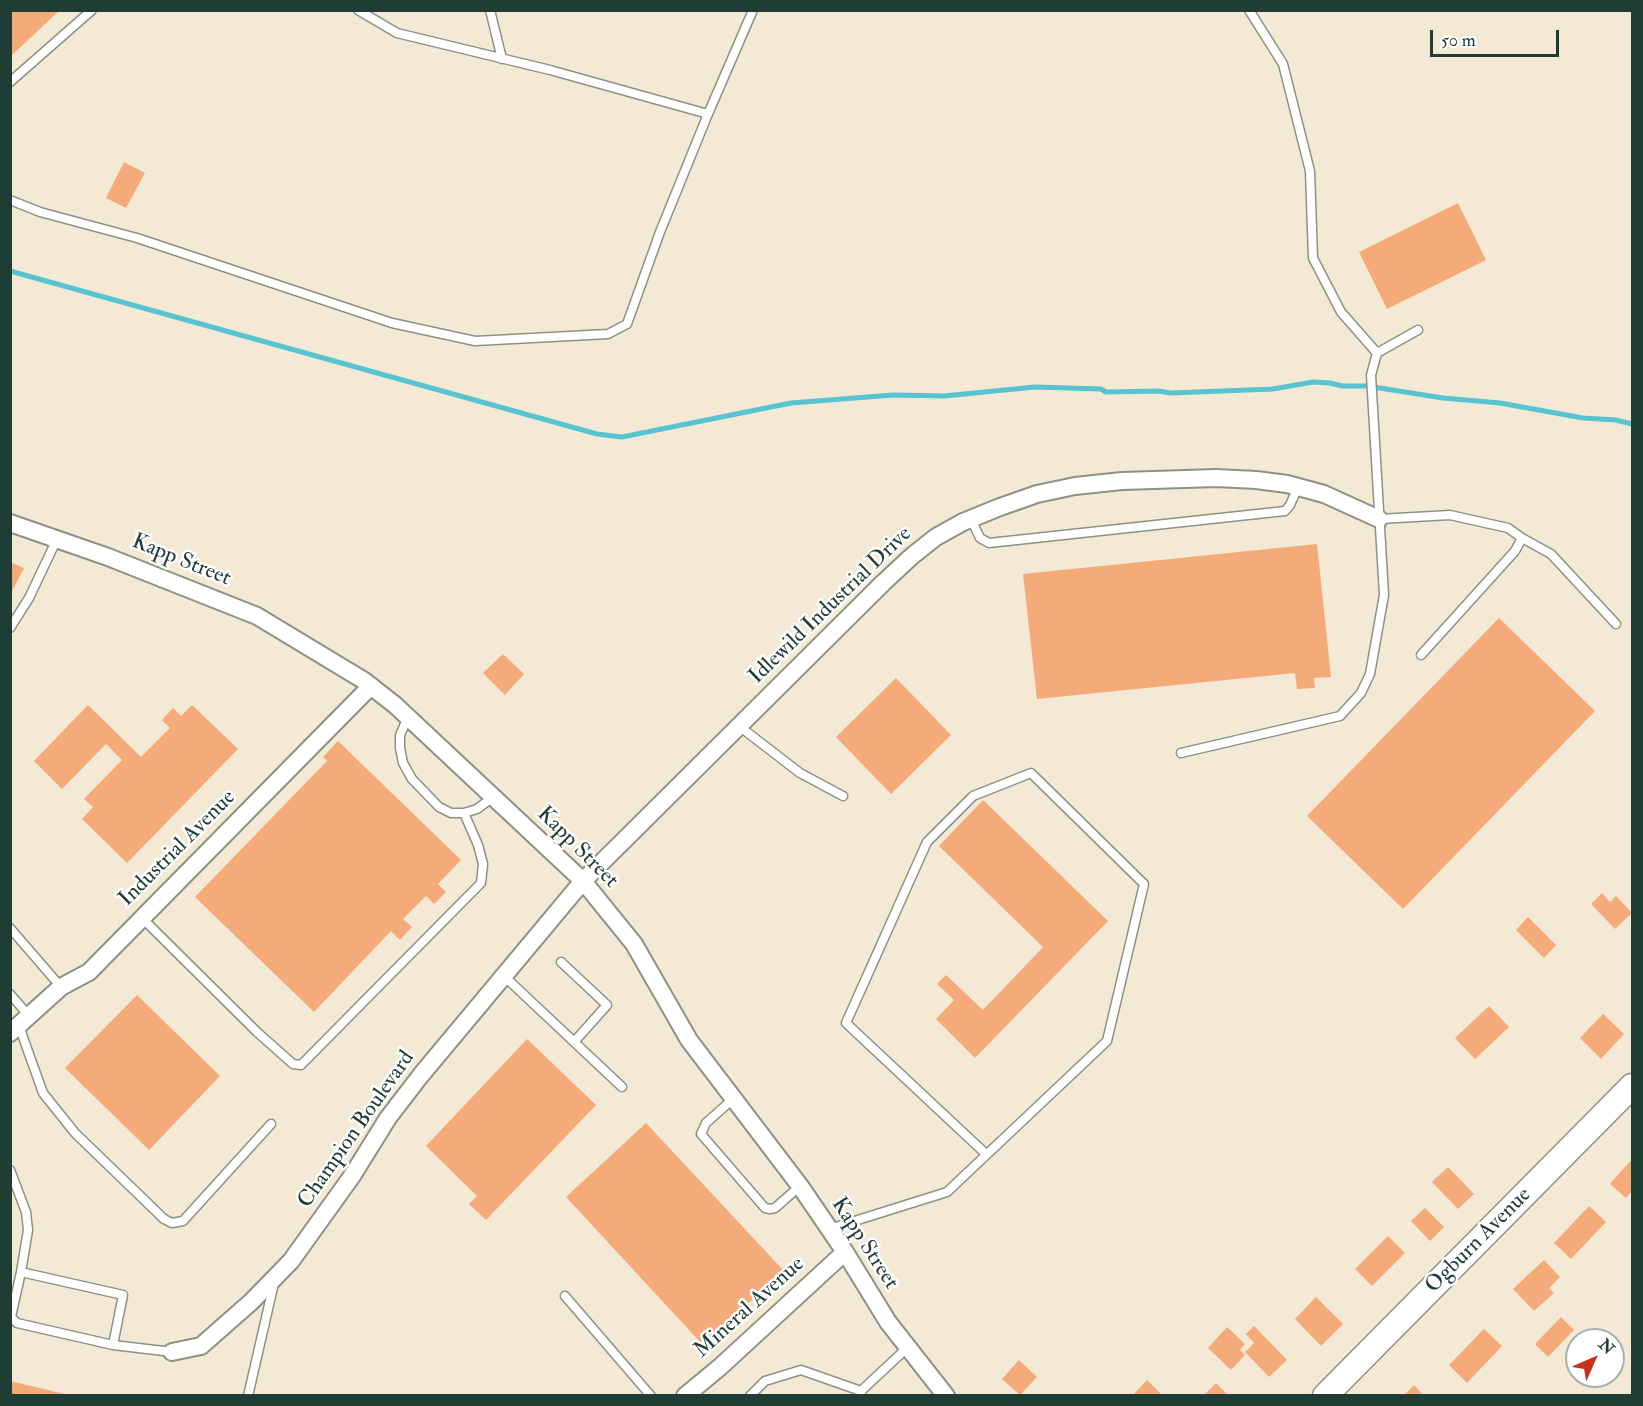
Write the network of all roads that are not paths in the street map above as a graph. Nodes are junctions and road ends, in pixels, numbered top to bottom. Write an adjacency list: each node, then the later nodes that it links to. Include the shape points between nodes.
1 (92, 10): 7 (lane)
2 (358, 10): 6 (lane, via 397,33)
3 (490, 10): 6 (lane)
4 (753, 10): 8 (lane)
5 (1249, 10): 11 (lane, via 1282,64 1288,85 1310,171 1313,258 1341,312)
6 (502, 59): 8 (lane)
7 (10, 82)
8 (708, 114): 9 (lane, via 627,324 608,334 475,341 392,323)
9 (10, 200)
10 (1418, 330): 11 (lane)
11 (1377, 353): 14 (lane, via 1371,375)
12 (1298, 487): 13 (street, Idlewild Industrial Drive, via 1216,478 1122,481 1037,494); 13 (lane, via 1285,511 989,543 980,538); 14 (street, Idlewild Industrial Drive, via 1324,494)
13 (971, 519): 23 (street, Idlewild Industrial Drive, via 936,537 912,556)
14 (1379, 519): 16 (lane, via 1450,516 1508,528); 24 (lane, via 1384,595 1370,674 1361,693 1340,716)
15 (10, 523): 17 (street, Kapp Street)
16 (1521, 538): 18 (lane, via 1551,554); 20 (lane, via 1515,551)
17 (57, 539): 19 (lane); 21 (street, Kapp Street, via 257,616)
18 (1616, 624)
19 (10, 628)
20 (1421, 655)
21 (370, 686): 22 (street, Kapp Street); 29 (street, Industrial Avenue)
22 (408, 717): 26 (street, Kapp Street); 27 (lane, via 400,735 400,748 412,779 439,807 451,813)
23 (738, 726): 25 (lane, via 800,773); 28 (street, Idlewild Industrial Drive)
24 (1181, 753)
25 (843, 796)
26 (494, 797): 27 (lane); 28 (street, Kapp Street)
27 (464, 813): 29 (lane, via 483,864 481,883 301,1065 293,1064 257,1032)
28 (583, 881): 32 (street, Champion Boulevard); 39 (street, Kapp Street, via 634,944 689,1040)
29 (142, 918): 33 (street, Industrial Avenue, via 89,972)
30 (10, 928): 33 (lane)
31 (561, 962): 36 (lane, via 607,1005)
32 (504, 976): 36 (lane); 47 (street, Champion Boulevard, via 388,1118 327,1214)
33 (61, 987): 35 (street, Industrial Avenue)
34 (10, 994): 35 (lane)
35 (19, 1025): 40 (lane, via 43,1093 75,1133 172,1223 183,1221)
36 (574, 1042): 38 (lane)
37 (1632, 1086): 58 (street, Ogburn Avenue)
38 (622, 1087)
39 (733, 1100): 43 (street, Kapp Street); 43 (lane, via 706,1123 701,1134 765,1208 775,1208)
40 (271, 1124)
41 (986, 1154): 41 (lane, via 1107,1041 1144,884 1031,773 974,795 927,842 846,1023); 44 (lane, via 947,1192)
42 (10, 1170): 46 (lane, via 26,1212 28,1230)
43 (800, 1186): 44 (street, Kapp Street)
44 (828, 1229): 45 (street, Kapp Street)
45 (845, 1252): 50 (street, Kapp Street); 55 (street, Mineral Avenue)
46 (21, 1272): 49 (lane, via 11,1317 17,1323); 49 (lane, via 123,1295)
47 (276, 1277): 51 (street, Champion Boulevard, via 201,1346); 53 (lane)
48 (565, 1296): 54 (lane)
49 (113, 1345): 51 (lane)
50 (908, 1347): 52 (lane); 57 (street, Kapp Street)
51 (172, 1352)
52 (861, 1393): 56 (lane, via 801,1370 765,1382)
53 (248, 1395)
54 (651, 1395)
55 (685, 1395)
56 (750, 1395)
57 (946, 1395)
58 (1325, 1395)

